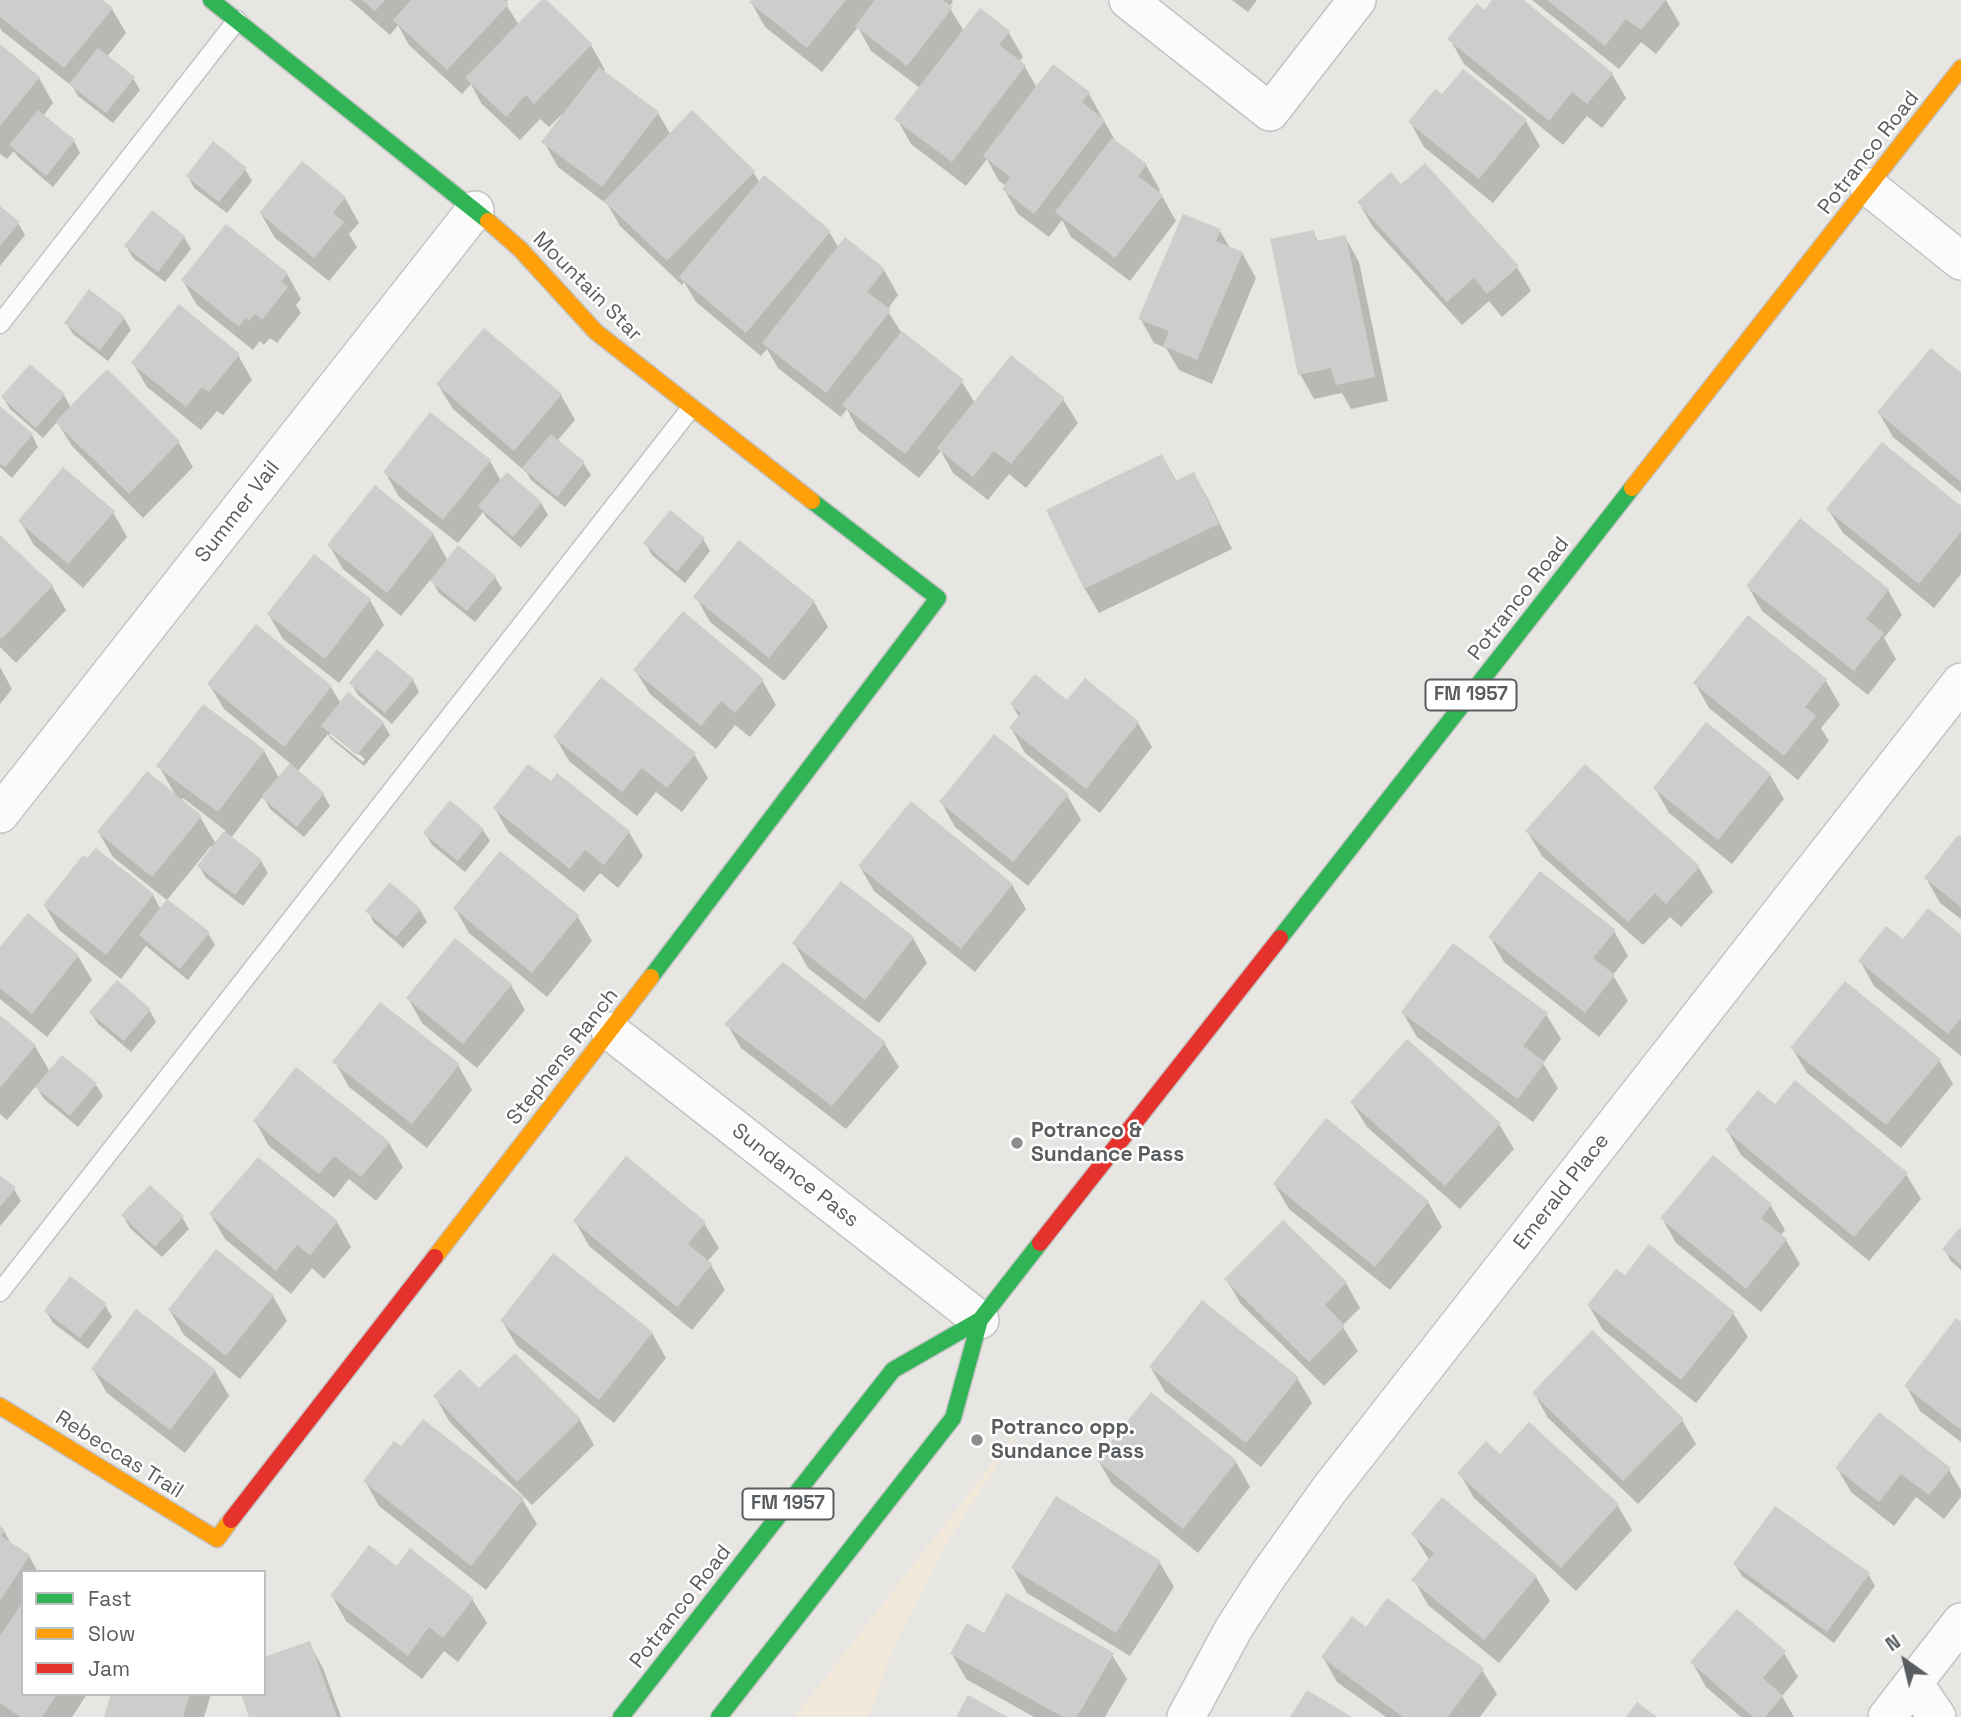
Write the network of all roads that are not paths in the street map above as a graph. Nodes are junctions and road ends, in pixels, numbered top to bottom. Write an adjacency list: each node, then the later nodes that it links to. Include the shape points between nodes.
1 (211, 0): 4 (main road, Mountain Star)
2 (1128, 0): 3 (street, via 1270,112)
3 (1357, 0)
4 (237, 20): 7 (main road, Mountain Star); 9 (lane)
5 (1961, 68): 6 (main road, Potranco Road / FM 1957)
6 (1869, 187): 8 (street); 16 (main road, Potranco Road / FM 1957)
7 (475, 210): 10 (main road, Mountain Star, via 520,249 596,332); 13 (street, Summer Vail)
8 (1961, 261)
9 (0, 324)
10 (691, 408): 11 (main road, Mountain Star); 15 (lane)
11 (938, 598): 14 (main road, Stephens Ranch)
12 (1961, 682): 23 (street, Emerald Place, via 1329,1490 1234,1628)
13 (0, 814)
14 (610, 1031): 16 (street, Sundance Pass); 18 (main road, Stephens Ranch)
15 (0, 1292)
16 (980, 1320): 21 (main road, Potranco Road / FM 1957, via 953,1418); 22 (main road, Potranco Road / FM 1957, via 893,1370)
17 (0, 1406): 18 (main road, Rebeccas Trail)
18 (217, 1539)
19 (1961, 1622): 20 (street)
20 (1914, 1683): 24 (street); 25 (street)
21 (727, 1714)
22 (621, 1717)
23 (1186, 1717)
24 (1887, 1717)
25 (1937, 1717)

